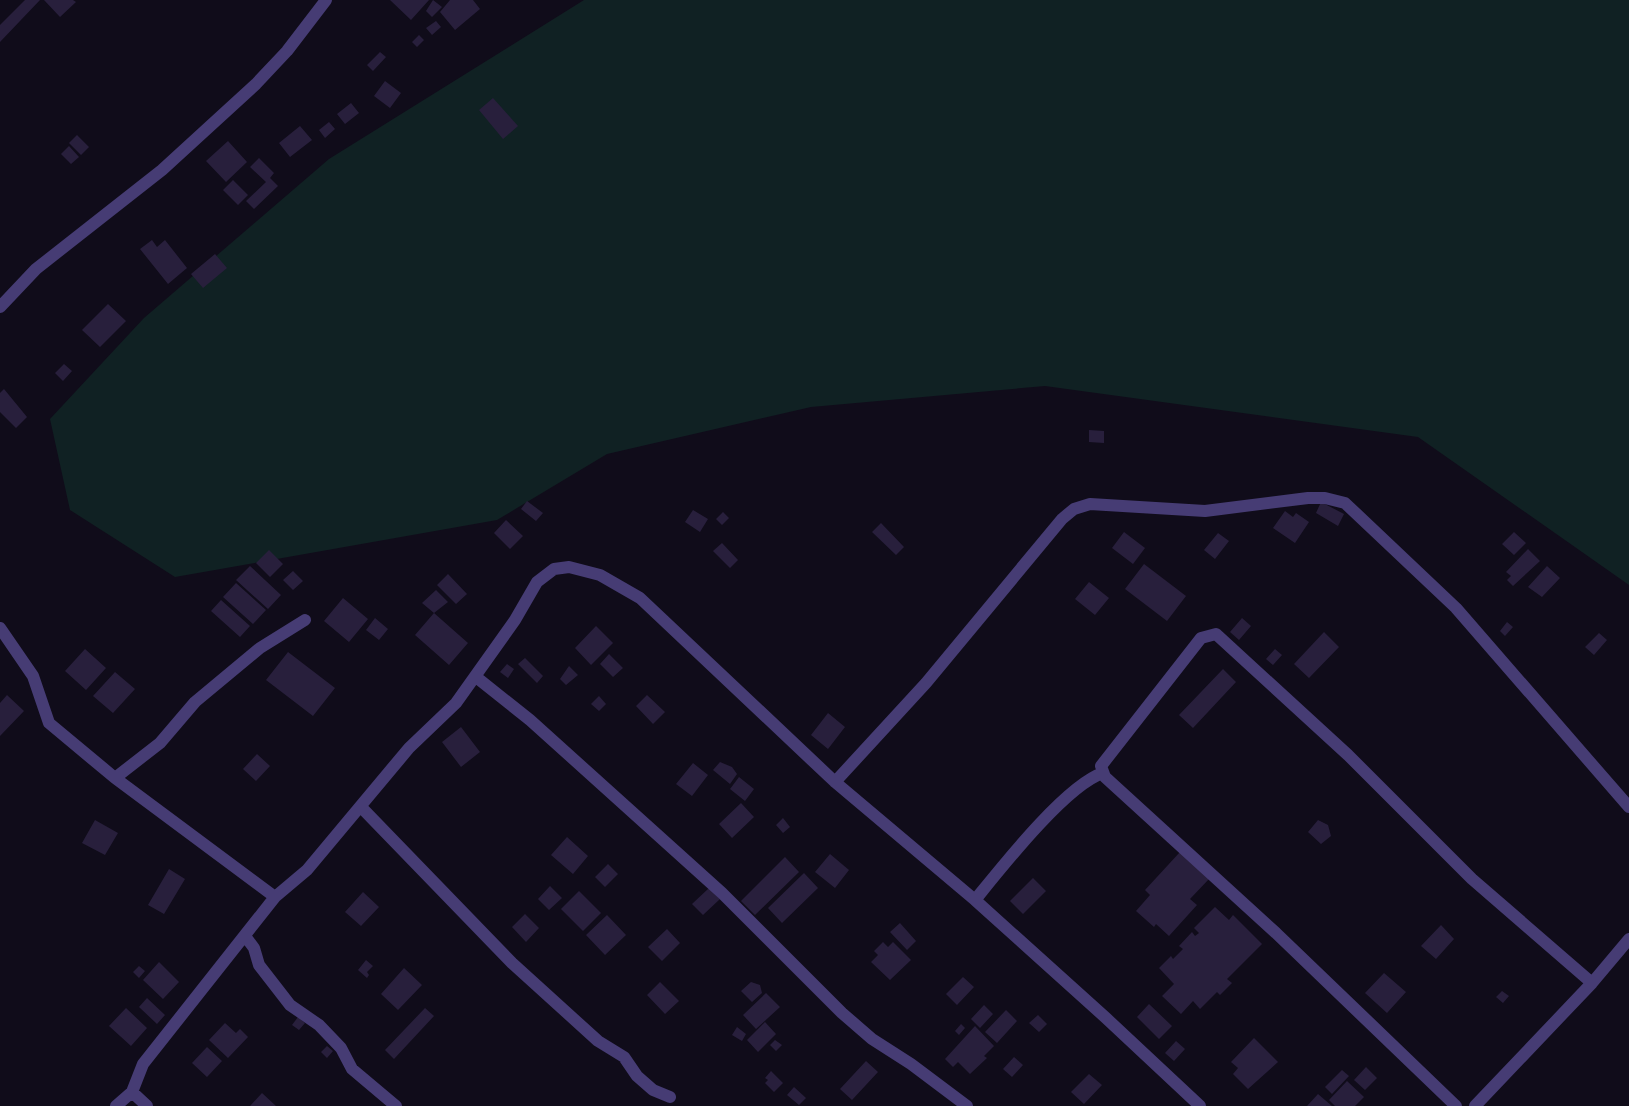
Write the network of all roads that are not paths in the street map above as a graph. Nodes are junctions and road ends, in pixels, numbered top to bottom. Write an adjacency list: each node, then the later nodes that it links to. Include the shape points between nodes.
1 (326, 0): 2 (street, via 256,84 162,170 36,269)
2 (0, 307)
3 (305, 620): 7 (street, via 260,648 195,702 160,743)
4 (0, 628): 7 (street, via 33,676 48,723)
5 (476, 677): 8 (street, via 537,582 554,569 581,569 640,598); 9 (street); 21 (street, via 722,893 872,1040)
6 (1103, 773): 12 (street, via 1082,784 1046,818); 15 (street, via 1101,766 1191,648 1201,638 1216,634 1472,878); 23 (street)
7 (115, 778): 11 (street)
8 (835, 782): 10 (street, via 1074,509 1090,504 1205,512 1325,498 1345,503 1456,608); 12 (street)
9 (361, 807): 11 (street, via 307,870); 17 (street, via 512,963 598,1041 624,1057 653,1090)
10 (1629, 807)
11 (275, 897): 13 (street)
12 (975, 900): 22 (street)
13 (245, 936): 16 (street, via 143,1064); 20 (street, via 259,965 290,1005 319,1025 341,1048 352,1069)
14 (1629, 939): 15 (street)
15 (1592, 982): 24 (street)
16 (132, 1092): 18 (street); 19 (street)
17 (670, 1097)
18 (116, 1106)
19 (147, 1106)
20 (396, 1106)
21 (967, 1106)
22 (1200, 1106)
23 (1456, 1106)
24 (1475, 1106)

